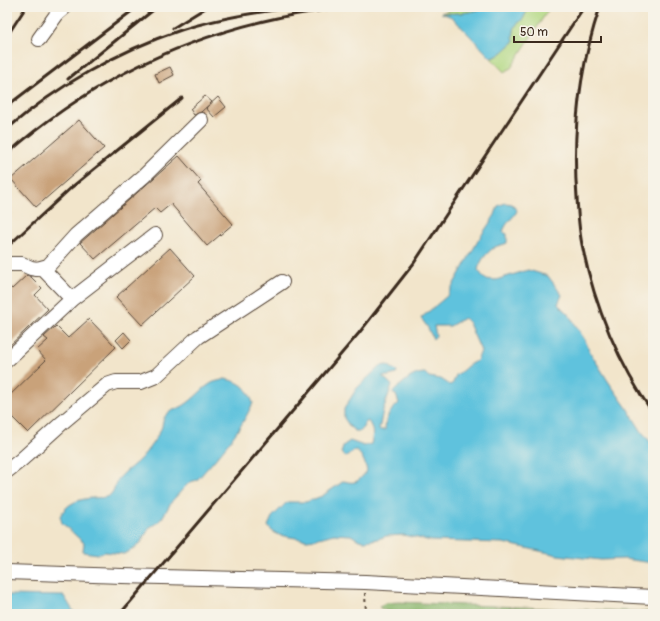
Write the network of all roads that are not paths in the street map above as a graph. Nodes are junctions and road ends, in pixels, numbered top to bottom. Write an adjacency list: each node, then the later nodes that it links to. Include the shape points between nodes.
1 (65, 7): 2 (street)
2 (39, 39)
3 (201, 120): 6 (street, via 144,176 76,235 48,266)
4 (155, 235): 8 (street)
5 (7, 264): 6 (street)
6 (42, 268): 8 (street)
7 (282, 282): 10 (street, via 198,337 156,376 141,382 116,382 106,385)
8 (72, 300): 9 (street)
9 (7, 360)
10 (7, 471)
11 (7, 572): 12 (street, via 365,582)
12 (653, 597)

